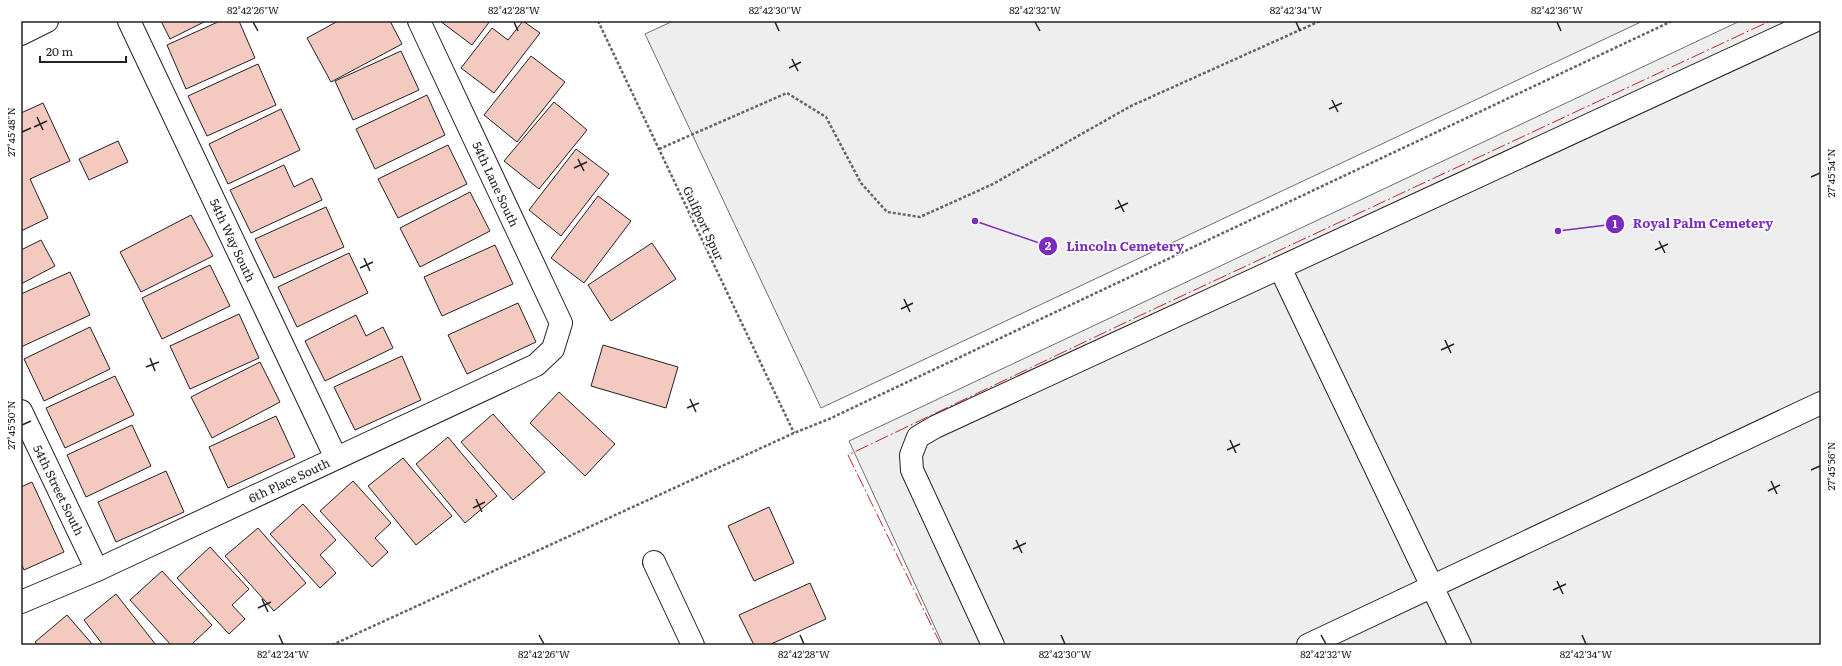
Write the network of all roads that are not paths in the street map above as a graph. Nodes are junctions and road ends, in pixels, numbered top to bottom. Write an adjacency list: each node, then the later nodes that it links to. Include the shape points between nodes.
1 (47, 21): 5 (street)
2 (129, 21): 10 (street, 54th Way South)
3 (419, 21): 7 (street, 54th Lane South, via 560,322)
4 (1814, 21): 6 (street)
5 (21, 34)
6 (1280, 268): 13 (street); 16 (street, via 918,437 912,455 912,470)
7 (553, 349): 10 (street, 6th Place South, via 536,365)
8 (1821, 403): 13 (street)
9 (21, 411): 12 (street, 54th Street South)
10 (336, 458): 12 (street, 6th Place South)
11 (654, 562): 15 (street)
12 (97, 570): 14 (street, 6th Place South)
13 (1433, 586): 17 (street); 18 (street)
14 (21, 602)
15 (693, 645)
16 (993, 645)
17 (1308, 645)
18 (1460, 645)

